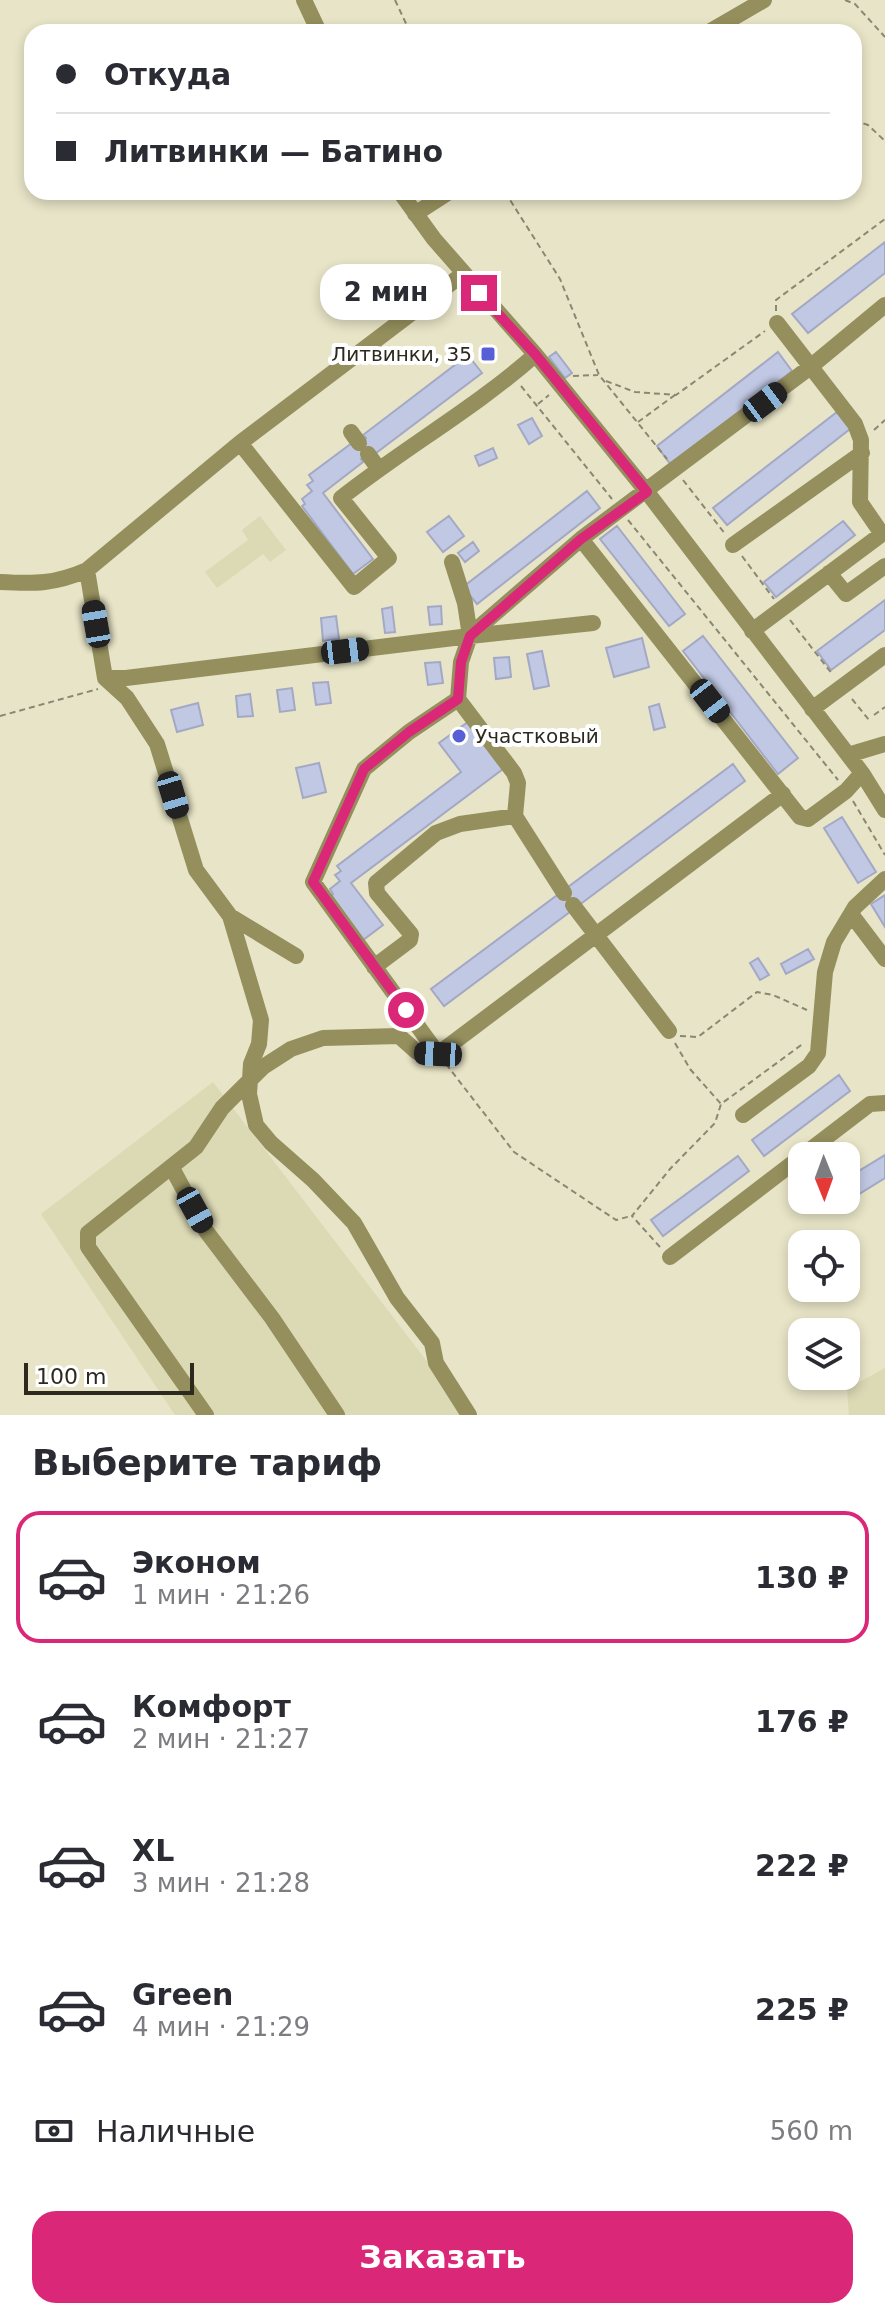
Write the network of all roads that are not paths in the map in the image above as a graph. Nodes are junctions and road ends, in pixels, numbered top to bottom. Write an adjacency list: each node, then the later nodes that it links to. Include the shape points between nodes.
1 (304, 0): 3 (street)
2 (764, 0): 4 (street)
3 (315, 24)
4 (723, 24)
5 (405, 200): 7 (street)
6 (437, 200): 7 (street)
7 (415, 214): 8 (street)
8 (463, 274): 11 (street); 13 (street)
9 (885, 305): 12 (street)
10 (777, 323): 12 (street)
11 (535, 355): 13 (street, via 512,375 364,449 341,498 389,558 354,587); 15 (street)
12 (809, 368): 14 (street, via 855,424); 15 (street)
13 (240, 443): 21 (street)
14 (862, 453): 16 (street, via 860,502); 18 (street)
15 (647, 492): 17 (street); 25 (street)
16 (884, 536): 22 (street)
17 (581, 539): 26 (street); 34 (street)
18 (733, 545)
19 (452, 562): 26 (street)
20 (885, 566): 22 (street, via 846,594)
21 (87, 570): 23 (street, via 37,585); 28 (street)
22 (829, 573): 25 (street)
23 (0, 582)
24 (593, 623): 26 (street)
25 (752, 631): 30 (street)
26 (470, 636): 28 (street); 29 (street)
27 (885, 655): 30 (street)
28 (105, 678): 39 (street, via 127,698 157,744 196,870)
29 (458, 699): 36 (street, via 514,773); 43 (street, via 364,769 314,879)
30 (812, 709): 32 (street)
31 (885, 744): 32 (street)
32 (848, 755): 33 (street)
33 (862, 773): 34 (street, via 808,819); 35 (street)
34 (783, 794): 40 (street)
35 (885, 810)
36 (515, 816): 40 (street); 43 (street, via 436,833 376,883 377,893 411,934)
37 (885, 879): 38 (street)
38 (851, 914): 42 (street); 48 (street, via 834,942 825,972 818,1053 809,1066)
39 (230, 916): 41 (street); 46 (street, via 261,1020)
40 (596, 934): 44 (street); 45 (street)
41 (296, 956)
42 (885, 959)
43 (374, 967): 45 (street)
44 (669, 1031)
45 (438, 1054): 46 (street, via 417,1052 399,1036 323,1038 291,1049)
46 (251, 1080): 51 (street); 55 (street, via 256,1125 354,1223 397,1298 432,1343 436,1363)
47 (885, 1103): 49 (street, via 870,1104)
48 (743, 1115)
49 (820, 1142)
50 (788, 1167): 52 (street)
51 (172, 1168): 53 (street, via 88,1233 88,1247); 54 (street, via 206,1231)
52 (670, 1257)
53 (206, 1415)
54 (337, 1415)
55 (469, 1415)

